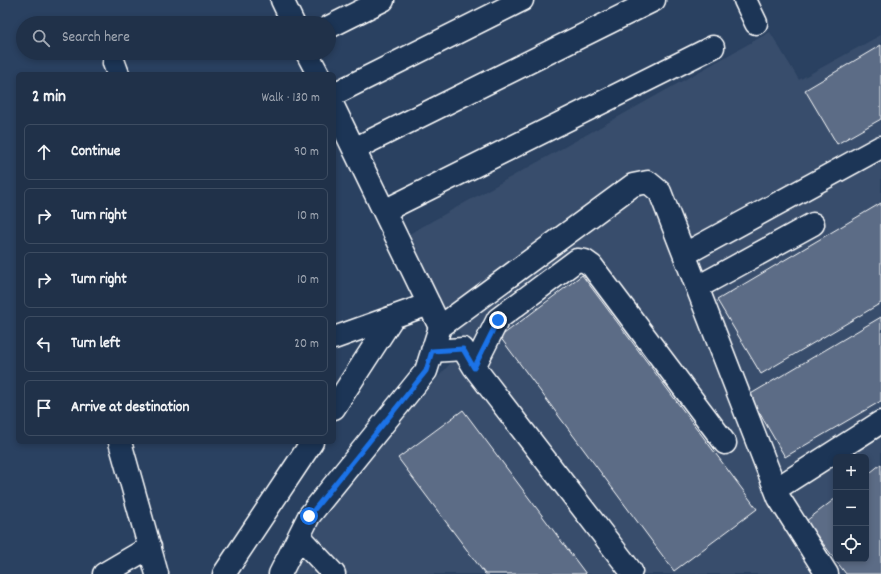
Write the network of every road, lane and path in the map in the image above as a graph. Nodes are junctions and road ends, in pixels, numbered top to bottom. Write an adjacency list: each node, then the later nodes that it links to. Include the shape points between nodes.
1 (282, 0): 6 (street)
2 (383, 0): 8 (street)
3 (522, 0): 12 (street)
4 (654, 0): 15 (street)
5 (744, 0): 7 (street)
6 (290, 16)
7 (756, 23)
8 (336, 24)
9 (713, 47): 16 (street)
10 (311, 60): 11 (street)
11 (317, 72)
12 (336, 93)
13 (336, 112): 15 (street)
14 (881, 147): 18 (street)
15 (354, 149): 16 (street)
16 (384, 211): 20 (street)
17 (813, 224): 19 (street)
18 (685, 254): 19 (street); 22 (street, via 660,192 648,182 634,185)
19 (698, 287): 31 (street)
20 (429, 304): 21 (street); 22 (street)
21 (393, 317): 23 (street); 26 (street)
22 (440, 327): 24 (street)
23 (336, 337)
24 (432, 351): 25 (street, via 463,349); 32 (street, via 426,371 309,516)
25 (474, 368): 28 (street, via 498,320 577,260 585,261 592,266); 34 (street)
26 (336, 405)
27 (881, 422): 31 (street)
28 (725, 443)
29 (121, 444): 33 (street)
30 (311, 444): 37 (street)
31 (778, 494): 40 (street)
32 (299, 537): 38 (street); 39 (street)
33 (150, 547): 35 (street); 36 (street)
34 (631, 571)
35 (104, 574)
36 (157, 574)
37 (224, 574)
38 (280, 574)
39 (334, 574)
40 (827, 574)

